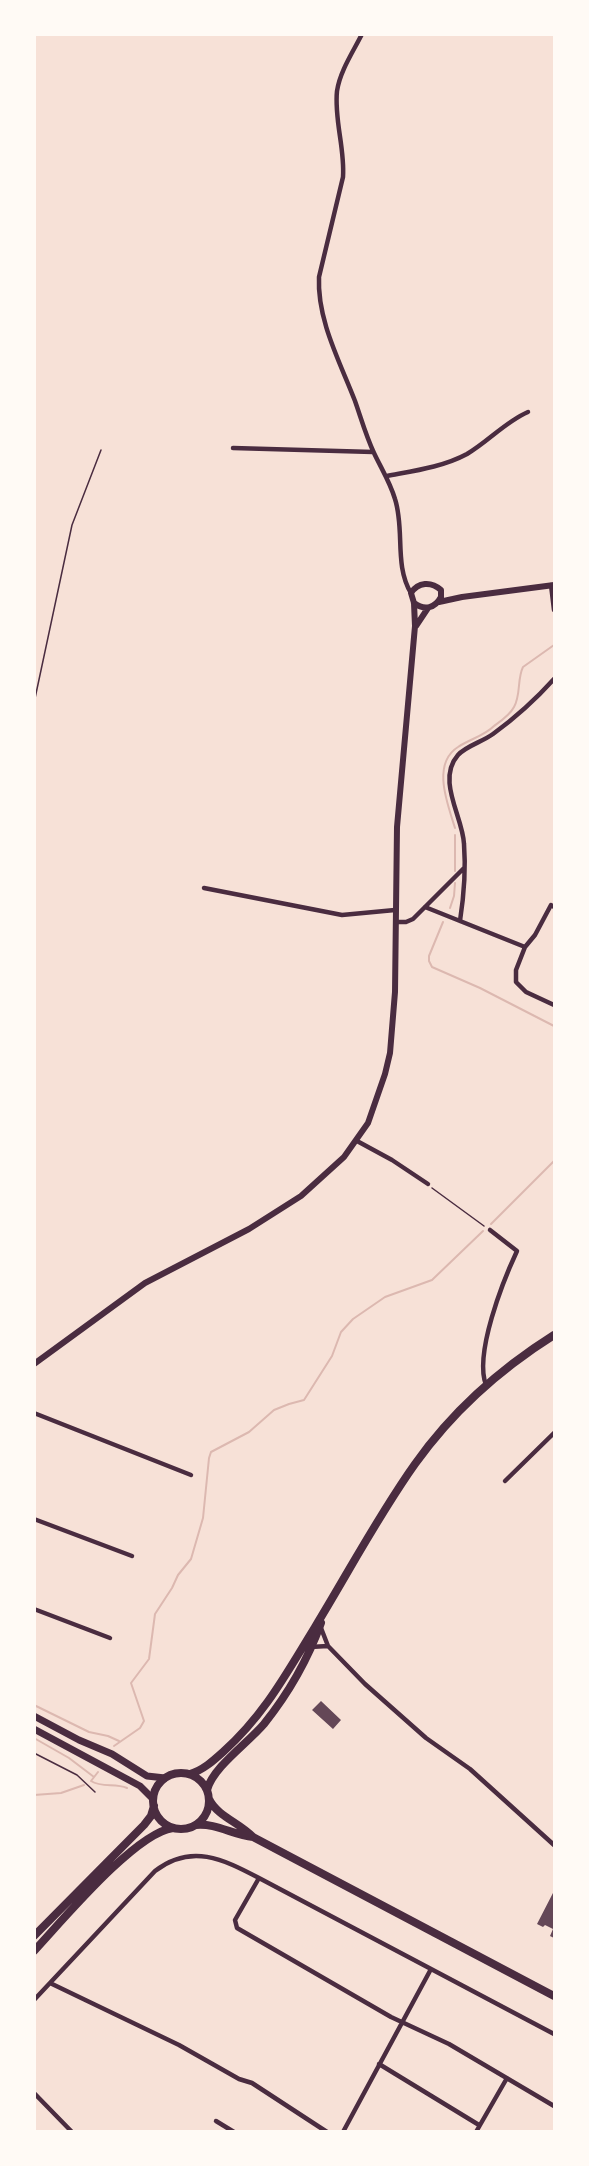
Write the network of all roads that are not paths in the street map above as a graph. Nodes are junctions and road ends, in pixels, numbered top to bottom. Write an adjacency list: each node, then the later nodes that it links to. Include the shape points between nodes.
1 (362, 34): 4 (street, via 338,89 343,177 319,290 329,333)
2 (528, 412): 5 (street, via 453,460)
3 (232, 448): 4 (street)
4 (374, 452): 5 (street)
5 (387, 476): 7 (street, via 399,512 402,575)
6 (553, 585): 9 (street); 13 (street)
7 (411, 593): 8 (street, via 428,584); 11 (street)
8 (441, 593): 9 (street); 10 (street)
9 (462, 597): 10 (street)
10 (439, 602): 12 (street)
11 (414, 603): 12 (street); 14 (street)
12 (428, 608): 14 (street)
13 (555, 610)
14 (415, 626): 20 (street, via 397,827)
15 (555, 679): 16 (street, via 507,723 455,759 450,782 463,835)
16 (464, 868): 18 (street); 21 (street)
17 (204, 888): 20 (street, via 342,915)
18 (425, 907): 21 (street); 22 (street, via 413,919)
19 (555, 907): 23 (street, via 551,905)
20 (395, 910): 22 (street)
21 (460, 921): 23 (street)
22 (396, 922): 25 (street, via 395,992 388,1060 375,1108)
23 (525, 947): 24 (street, via 516,982 526,992)
24 (555, 1005)
25 (357, 1141): 26 (street); 29 (street, via 332,1170 301,1196 249,1229 145,1283)
26 (428, 1185)
27 (490, 1230): 30 (street, via 517,1251 491,1323 482,1366)
28 (555, 1335): 30 (main road)
29 (34, 1364)
30 (486, 1385): 38 (main road, via 435,1437 415,1464)
31 (34, 1413): 33 (street)
32 (555, 1433): 34 (street)
33 (191, 1475)
34 (505, 1481)
35 (34, 1519): 36 (street)
36 (132, 1556)
37 (34, 1609): 40 (street)
38 (325, 1613): 39 (main road); 43 (main road)
39 (321, 1626): 41 (main road); 42 (street)
40 (110, 1638)
41 (312, 1646): 42 (street); 43 (street); 48 (main road, via 271,1715 214,1775)
42 (328, 1646): 54 (street, via 426,1738 470,1769)
43 (298, 1654): 46 (main road, via 253,1723 210,1764)
44 (34, 1716): 47 (main road, via 112,1754 147,1776)
45 (34, 1730): 50 (main road, via 138,1785)
46 (190, 1774): 47 (main road); 48 (main road)
47 (165, 1778): 50 (main road, via 158,1785)
48 (207, 1790): 49 (main road)
49 (209, 1799): 51 (main road, via 204,1817); 53 (main road, via 215,1809)
50 (153, 1803): 52 (main road, via 160,1820); 56 (main road, via 148,1820)
51 (195, 1825): 52 (main road); 53 (main road)
52 (173, 1827): 57 (main road, via 155,1833 113,1868)
53 (253, 1837): 60 (main road)
54 (555, 1845)
55 (258, 1878): 58 (street); 59 (street, via 206,1856 163,1865); 62 (street, via 235,1920 237,1928)
56 (34, 1936)
57 (34, 1951)
58 (431, 1969): 62 (street); 63 (street)
59 (50, 1983): 61 (street); 72 (street, via 257,2086)
60 (555, 1996)
61 (34, 2000)
62 (402, 2021): 64 (street); 65 (street)
63 (555, 2034)
64 (379, 2064): 69 (street); 73 (street)
65 (507, 2078): 67 (street); 69 (street)
66 (34, 2093): 70 (street)
67 (555, 2106)
68 (216, 2121): 71 (street)
69 (479, 2125): 74 (street)
70 (72, 2132)
71 (234, 2132)
72 (327, 2132)
73 (343, 2132)
74 (476, 2132)

